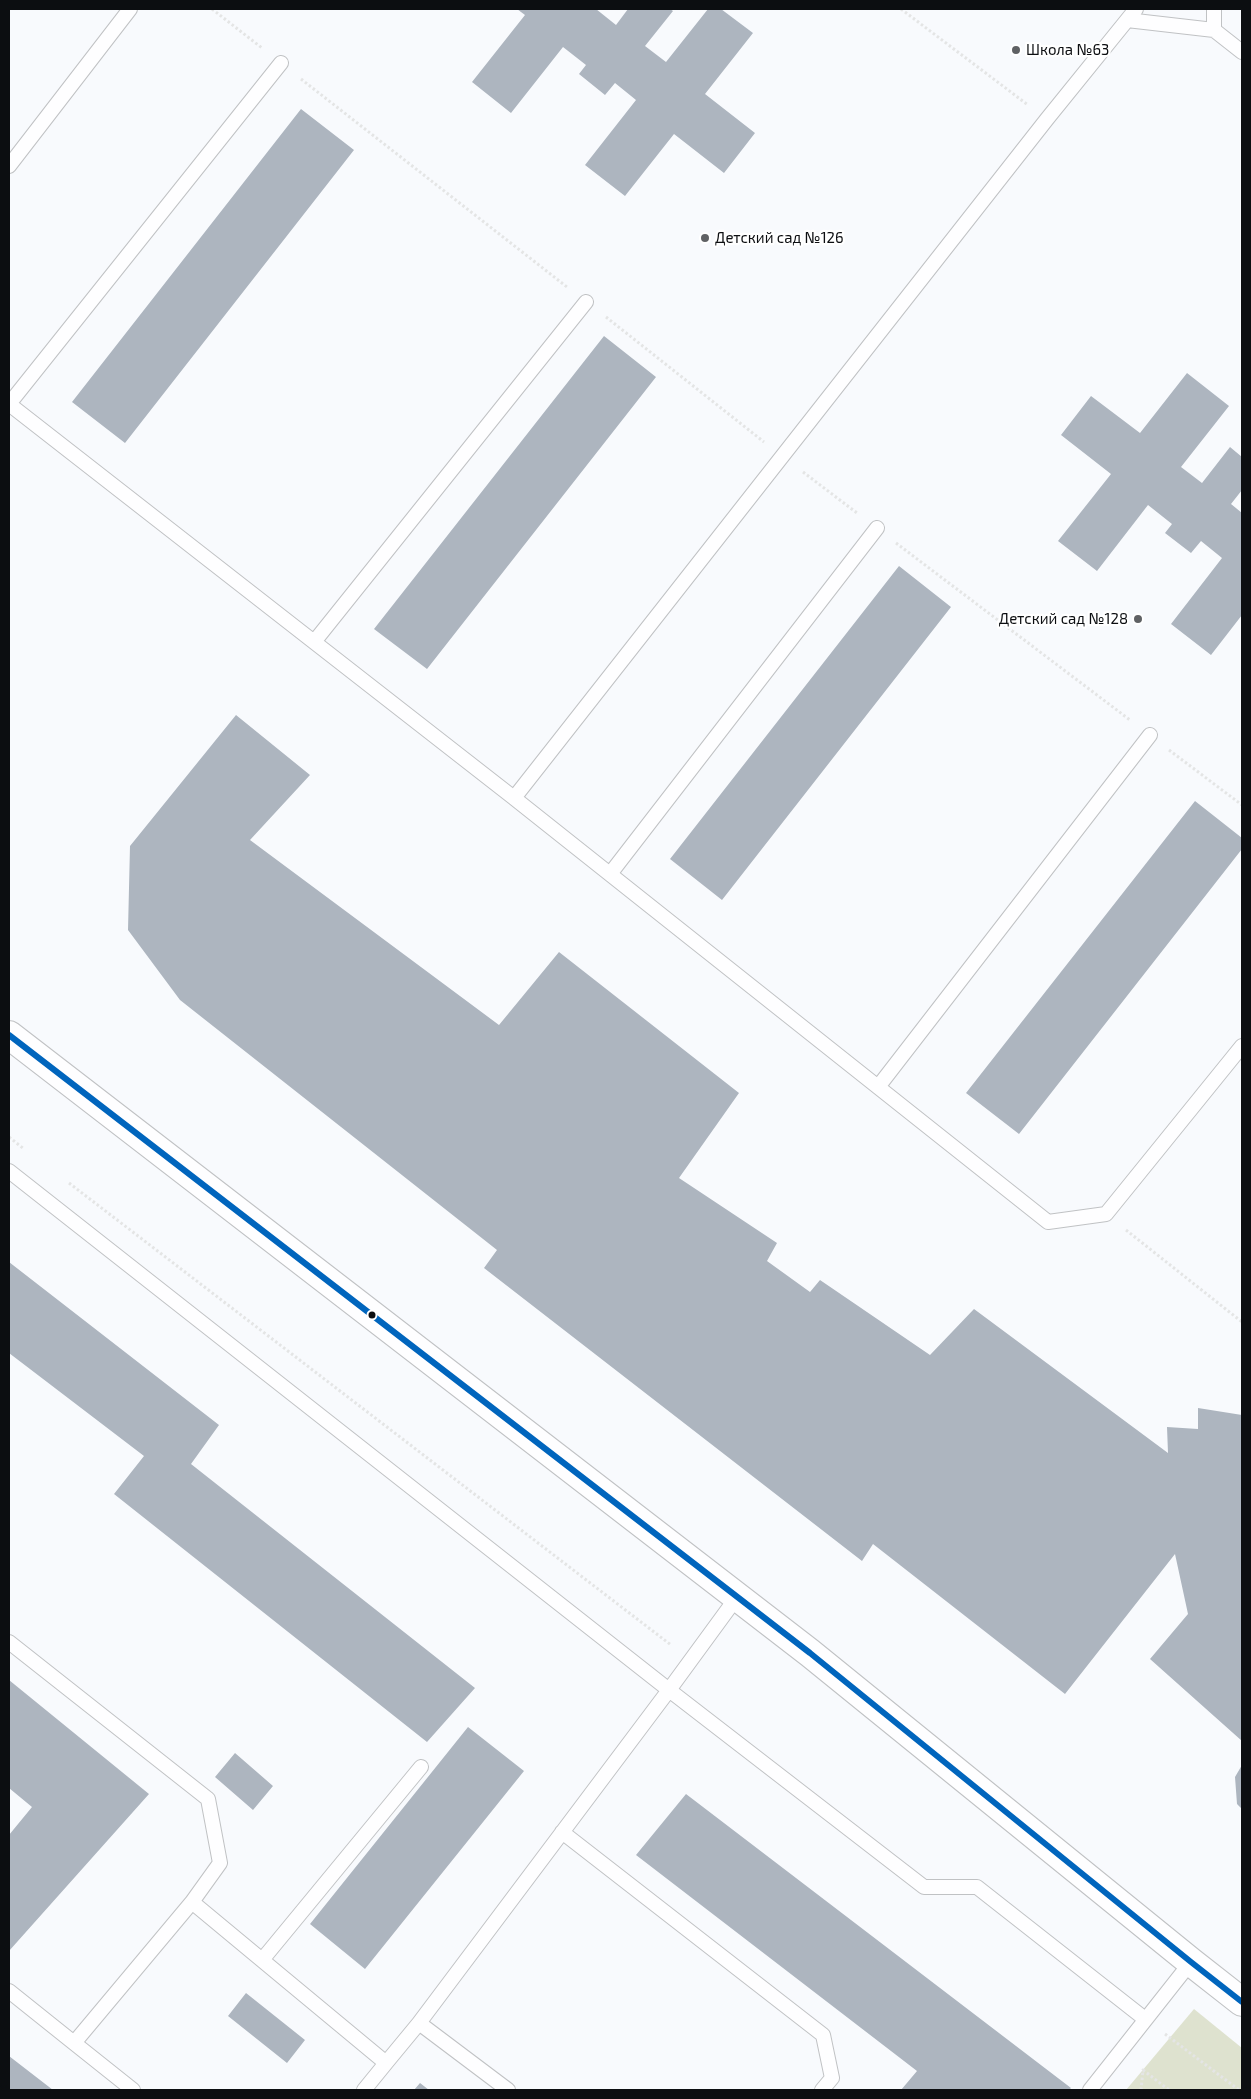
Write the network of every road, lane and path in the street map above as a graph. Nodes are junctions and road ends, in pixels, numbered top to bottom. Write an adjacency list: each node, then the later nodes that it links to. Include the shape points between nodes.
1 (130, 9): 11 (lane)
2 (212, 9): 9 (path)
3 (901, 9): 10 (path)
4 (1136, 9): 6 (lane)
5 (1214, 9): 7 (lane)
6 (1127, 20): 7 (lane); 10 (lane)
7 (1214, 30): 8 (lane)
8 (1242, 52)
9 (281, 63): 12 (path); 13 (lane)
10 (1047, 119): 14 (lane)
11 (9, 166)
12 (586, 302): 14 (path); 16 (lane)
13 (9, 404): 16 (lane)
14 (783, 457): 15 (path); 18 (lane)
15 (877, 528): 17 (path); 20 (lane)
16 (314, 642): 18 (lane)
17 (1150, 735): 19 (path); 23 (lane)
18 (514, 798): 20 (lane)
19 (1242, 805)
20 (610, 874): 23 (lane)
21 (9, 1035): 30 (main road)
22 (1242, 1046): 28 (lane)
23 (878, 1087): 28 (lane, via 1048,1222)
24 (9, 1137): 25 (path)
25 (32, 1155)
26 (9, 1171): 33 (lane)
27 (64, 1179): 32 (path)
28 (1106, 1214): 29 (path)
29 (1242, 1322)
30 (737, 1597): 32 (lane); 38 (main road)
31 (9, 1642): 36 (lane, via 208,1799 220,1863)
32 (691, 1660): 33 (lane)
33 (669, 1690): 35 (lane); 41 (lane, via 924,1887 977,1887)
34 (421, 1767): 37 (lane)
35 (562, 1832): 42 (lane); 48 (lane, via 823,2035 832,2078)
36 (192, 1902): 37 (lane); 43 (lane)
37 (262, 1960): 44 (lane)
38 (1191, 1962): 40 (main road); 41 (lane)
39 (9, 1992): 43 (lane)
40 (1242, 2002)
41 (1145, 2019): 49 (lane); 52 (path)
42 (418, 2023): 44 (lane); 47 (lane)
43 (74, 2043): 45 (lane)
44 (386, 2063): 46 (lane)
45 (133, 2090)
46 (364, 2090)
47 (508, 2090)
48 (822, 2090)
49 (1090, 2090)
50 (1140, 2090): 51 (path, via 1143,2070)
51 (1169, 2090)
52 (1239, 2090)

